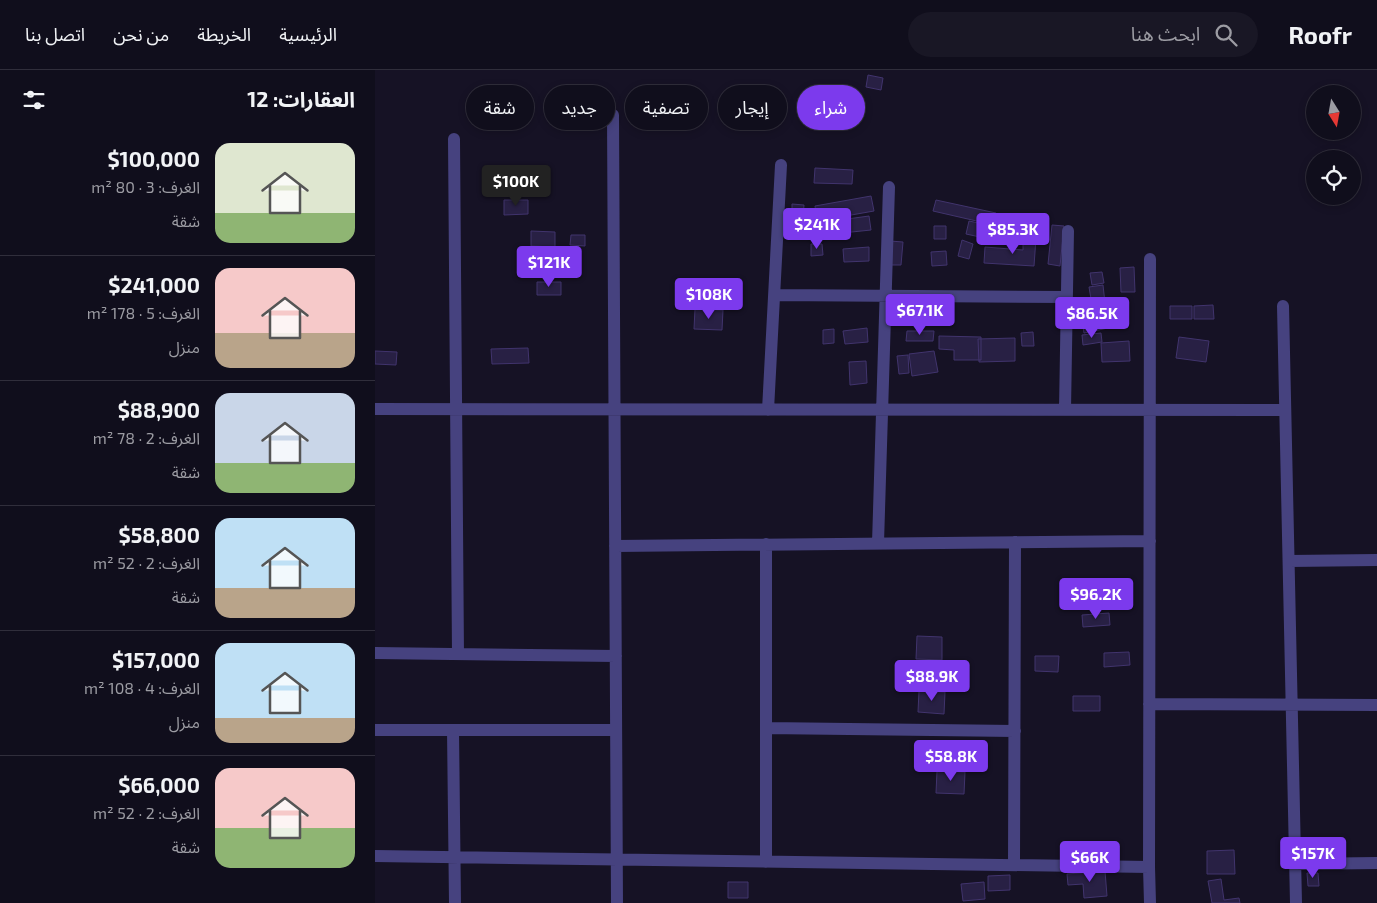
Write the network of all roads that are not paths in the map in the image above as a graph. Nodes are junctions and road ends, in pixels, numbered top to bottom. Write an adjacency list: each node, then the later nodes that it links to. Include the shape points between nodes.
1 (613, 130): 13 (street)
2 (454, 138): 12 (street)
3 (781, 165): 7 (street)
4 (889, 188): 8 (street)
5 (1068, 230): 9 (street)
6 (1151, 259): 17 (street)
7 (775, 295): 8 (street); 14 (street)
8 (885, 296): 9 (street); 15 (street)
9 (1067, 297): 16 (street)
10 (1283, 306): 18 (street)
11 (375, 409): 12 (street)
12 (456, 409): 13 (street); 27 (street)
13 (614, 410): 14 (street); 23 (street)
14 (769, 410): 15 (street)
15 (882, 410): 16 (street); 21 (street)
16 (1065, 410): 17 (street)
17 (1150, 410): 18 (street); 19 (street)
18 (1285, 410): 25 (street)
19 (1150, 541): 20 (street); 29 (street)
20 (1015, 542): 21 (street); 36 (street)
21 (878, 543): 22 (street)
22 (766, 544): 23 (street); 32 (street)
23 (615, 546): 28 (street)
24 (1377, 560): 25 (street)
25 (1289, 562): 30 (street)
26 (375, 653): 27 (street)
27 (458, 654): 28 (street)
28 (616, 656): 35 (street)
29 (1149, 704): 30 (street); 44 (street)
30 (1292, 704): 31 (street); 42 (street)
31 (1377, 705)
32 (766, 728): 36 (street); 40 (street)
33 (375, 730): 34 (street)
34 (453, 730): 35 (street); 38 (street)
35 (616, 730): 39 (street)
36 (1015, 731): 43 (street)
37 (375, 856): 38 (street)
38 (454, 857): 39 (street); 45 (street)
39 (617, 860): 40 (street); 46 (street)
40 (766, 862): 43 (street)
41 (1377, 863): 42 (street)
42 (1295, 864): 48 (street)
43 (1014, 865): 44 (street)
44 (1149, 867): 47 (street)
45 (455, 903)
46 (617, 903)
47 (1150, 903)
48 (1296, 903)

